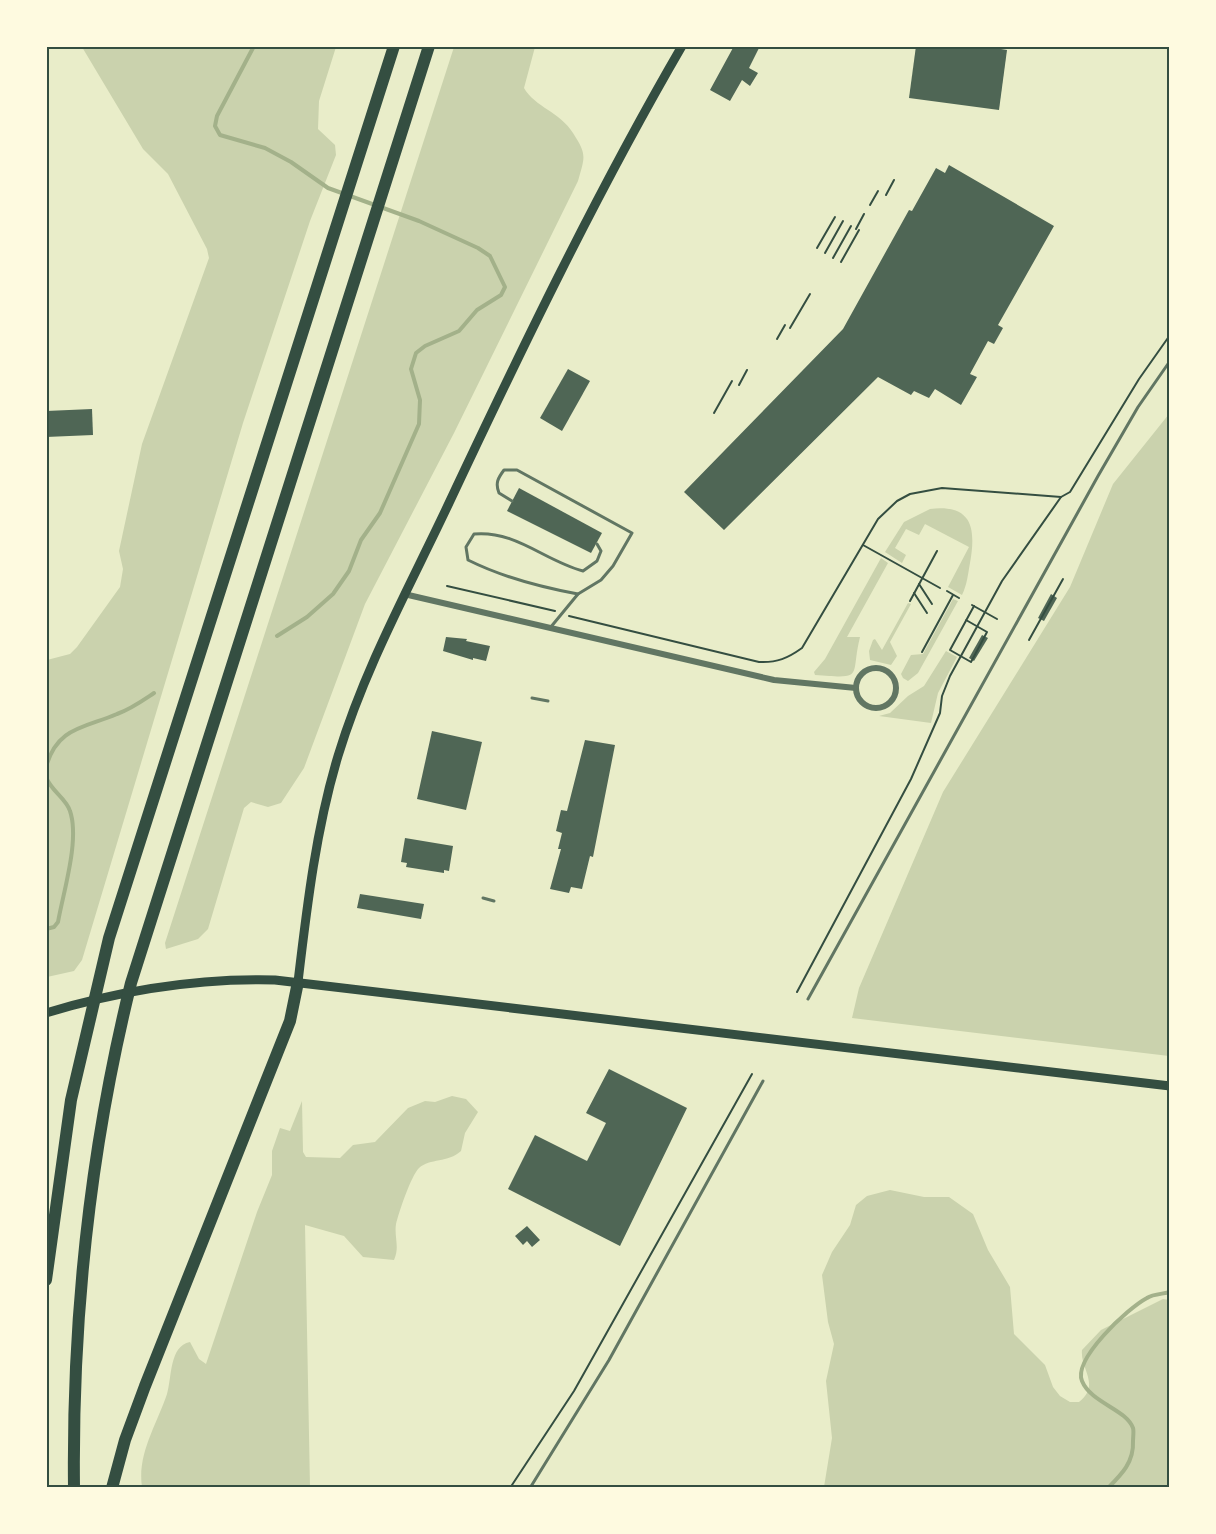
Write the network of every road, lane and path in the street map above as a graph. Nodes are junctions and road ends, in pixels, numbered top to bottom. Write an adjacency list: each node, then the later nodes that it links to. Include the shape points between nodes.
1 (394, 46): 66 (highway, via 102,965 82,1047 57,1184)
2 (429, 46): 67 (highway, via 138,957 95,1157 82,1256 75,1362)
3 (682, 46): 38 (main road, via 560,275)
4 (894, 180): 6 (path)
5 (878, 190): 7 (path)
6 (886, 195)
7 (870, 206)
8 (864, 214): 15 (path)
9 (835, 217): 12 (path)
10 (843, 222): 13 (path)
11 (851, 226): 14 (path)
12 (817, 248)
13 (825, 253)
14 (833, 258)
15 (841, 262)
16 (810, 294): 18 (path)
17 (785, 325): 20 (path)
18 (790, 328)
19 (1170, 336): 26 (path, via 1070,492)
20 (777, 339)
21 (1170, 361): 61 (lane, via 1103,466)
22 (747, 370): 24 (path)
23 (732, 381): 25 (path)
24 (739, 385)
25 (714, 413)
26 (1061, 497): 29 (path, via 929,489 910,494 886,510); 45 (path, via 1002,581)
27 (513, 501): 39 (lane, via 496,487 504,470 517,470 632,533 613,566)
28 (597, 544): 39 (lane, via 597,561 583,571 491,532 474,534 466,547 468,560 482,567 517,580)
29 (863, 545): 31 (path); 46 (path, via 802,648 772,663)
30 (937, 551): 31 (path)
31 (922, 578): 33 (path); 35 (path)
32 (1063, 579): 51 (path)
33 (919, 584): 37 (path); 43 (path)
34 (447, 586): 46 (path)
35 (940, 588)
36 (947, 591): 40 (path)
37 (914, 593): 42 (path); 44 (path)
38 (404, 594): 50 (street); 59 (main road, via 357,701 334,770 314,869)
39 (578, 594): 46 (lane)
40 (953, 595): 41 (path); 52 (path)
41 (959, 598)
42 (910, 601)
43 (932, 604)
44 (927, 613)
45 (986, 613): 47 (path); 48 (path, via 973,605); 49 (path)
46 (562, 614): 50 (lane)
47 (997, 619)
48 (966, 620): 49 (path); 53 (path, via 950,650)
49 (978, 627): 53 (path); 53 (path, via 987,632 971,662)
50 (550, 628): 54 (street, via 774,680)
51 (1029, 640)
52 (922, 652)
53 (961, 657): 60 (path, via 911,779)
54 (856, 688): 54 (street, via 859,700 876,708 892,700 896,688 888,672 876,668 864,671)
55 (532, 698): 56 (lane)
56 (548, 701)
57 (483, 898): 58 (lane)
58 (494, 901)
59 (298, 982): 62 (main road, via 194,981 139,989); 65 (main road); 68 (highway, via 290,1021 145,1386)
60 (797, 992)
61 (808, 999)
62 (46, 1013)
63 (752, 1074): 69 (path, via 574,1391)
64 (763, 1081): 70 (lane, via 604,1368)
65 (1170, 1086)
66 (46, 1280)
67 (74, 1488)
68 (112, 1488)
69 (510, 1488)
70 (530, 1488)

